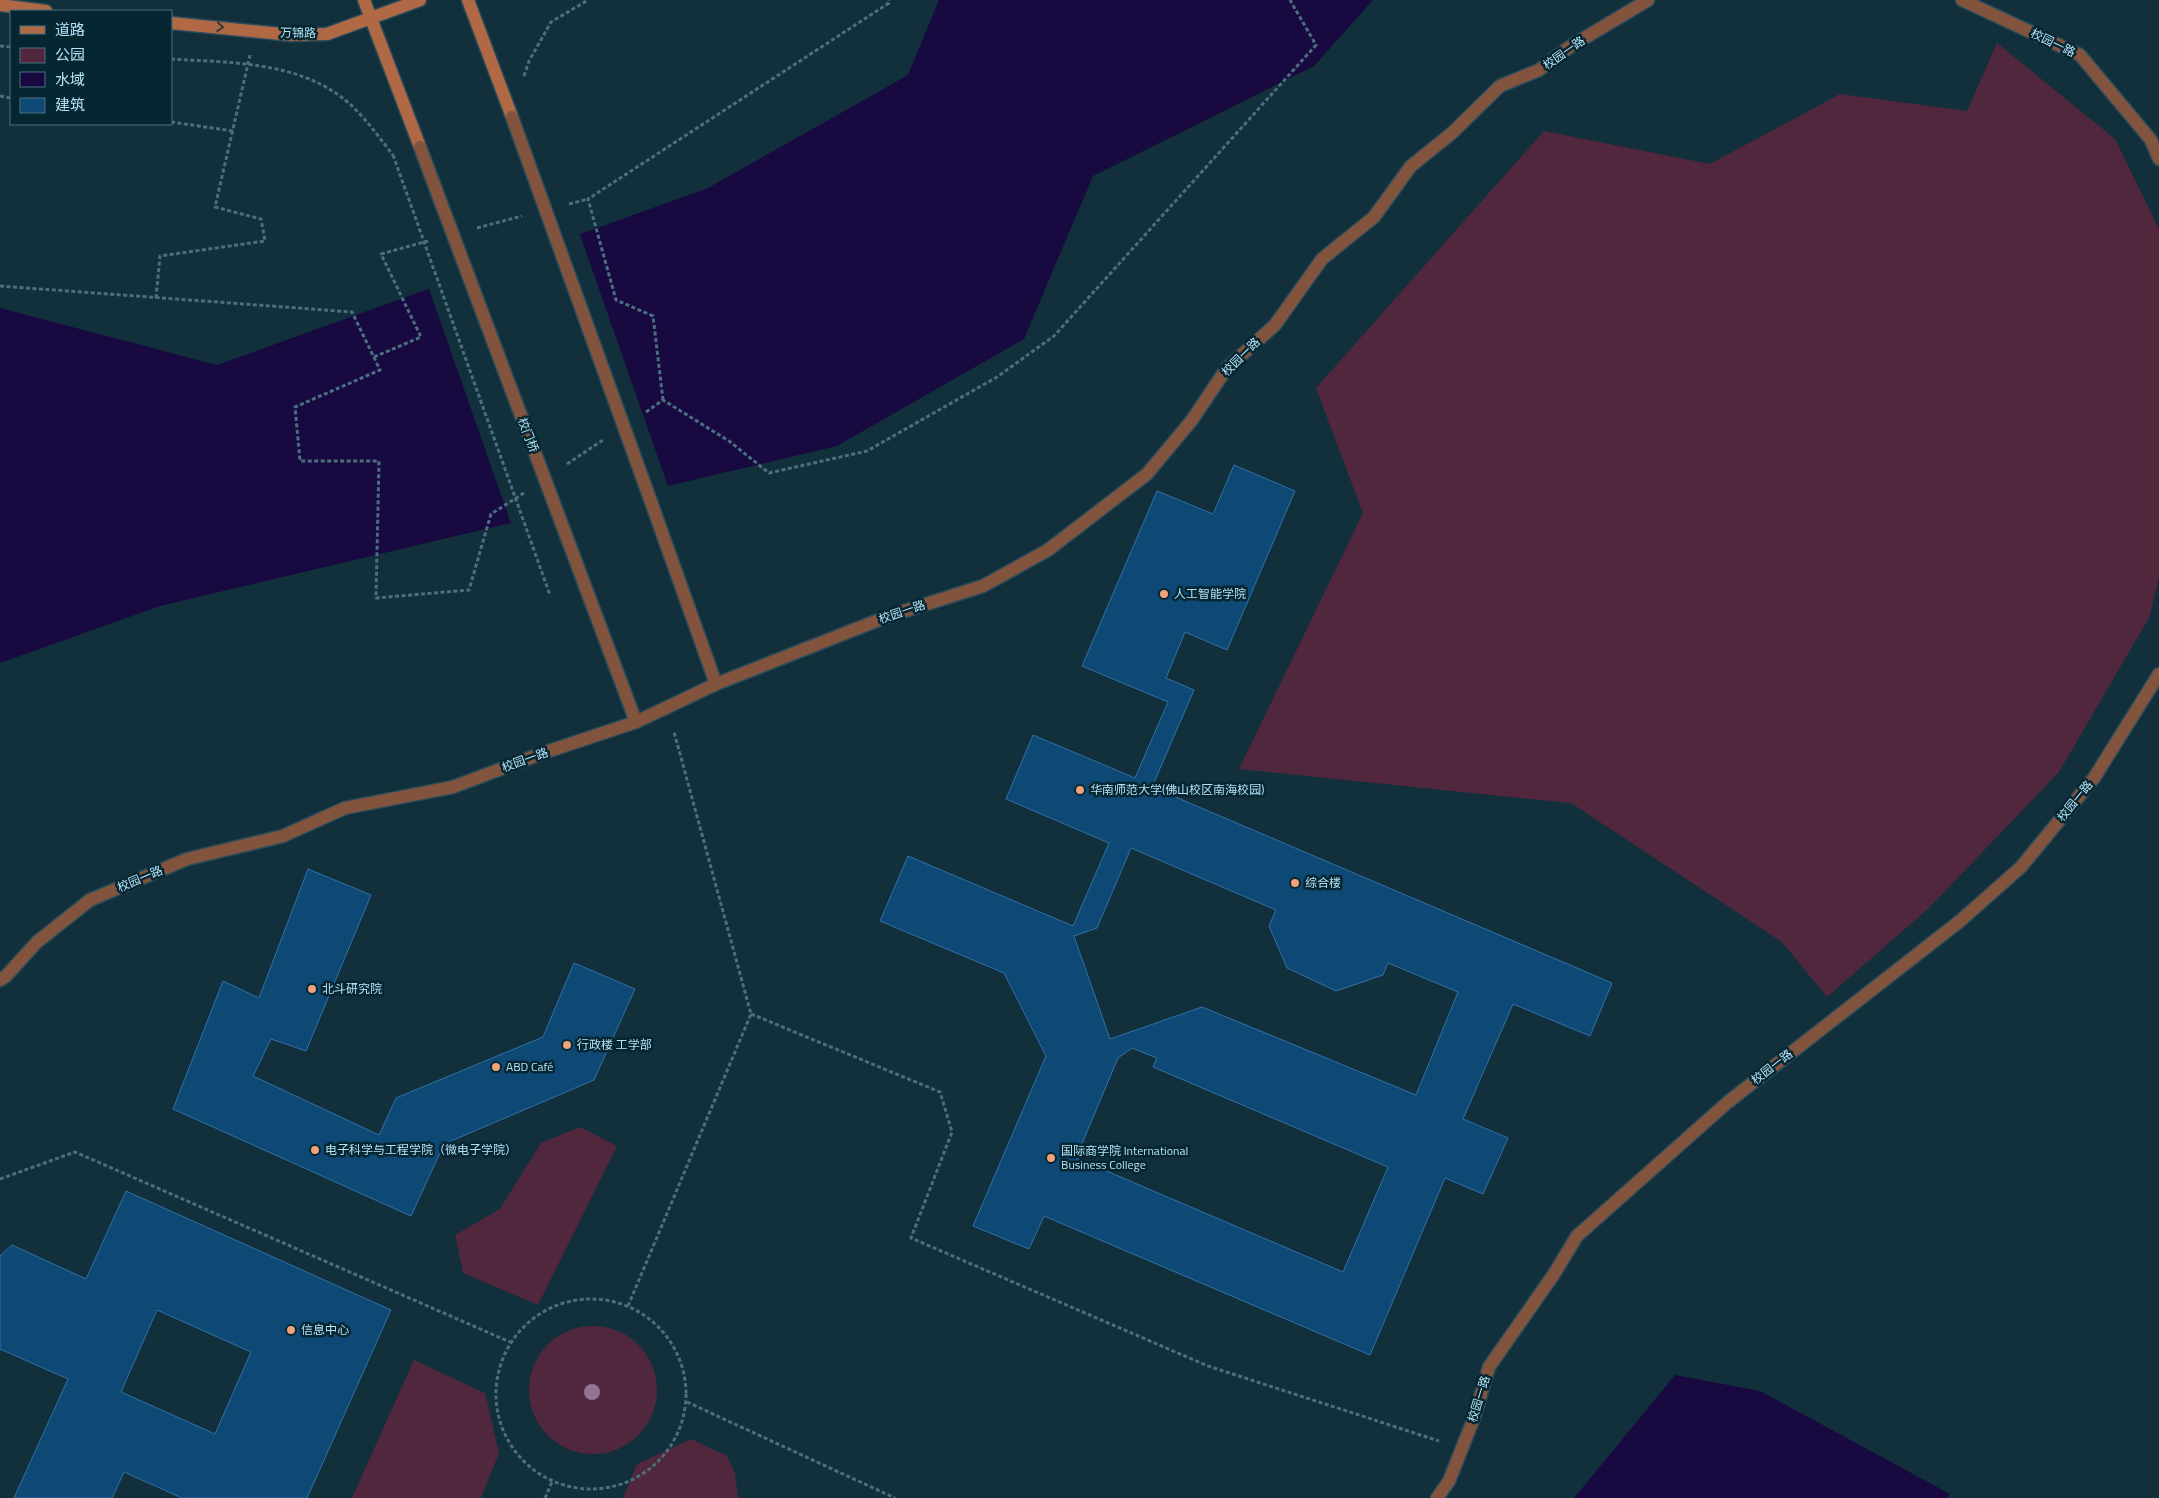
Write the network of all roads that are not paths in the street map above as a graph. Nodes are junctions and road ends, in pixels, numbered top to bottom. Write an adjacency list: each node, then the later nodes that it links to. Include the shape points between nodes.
1 (364, 0): 8 (street)
2 (420, 0): 8 (street, 万锦路)
3 (468, 0): 12 (street, bridge)
4 (1648, 0): 12 (street, 校园一路, via 1571,46 1539,70 1500,86 1412,166 1374,217 1322,259 1275,325 1227,368 1192,420 1148,474 1048,550 983,586 889,616)
5 (1962, 0): 10 (street, 校园一路, via 2080,55 2151,140)
6 (0, 5): 7 (street)
7 (38, 10)
8 (372, 19): 9 (street, 万锦路, one-way to 8, via 291,35 328,34); 13 (street, 校门桥, bridge)
9 (172, 23)
10 (2159, 159)
11 (2159, 674): 15 (street, 校园一路, via 2094,778 2021,867 1960,921 1728,1102 1577,1236 1489,1367 1474,1418 1449,1480)
12 (716, 684): 13 (street, 校园一路)
13 (636, 722): 14 (street, 校园一路, via 453,787 345,808 283,836 187,859 90,900 37,942)
14 (0, 980)
15 (1437, 1498)

